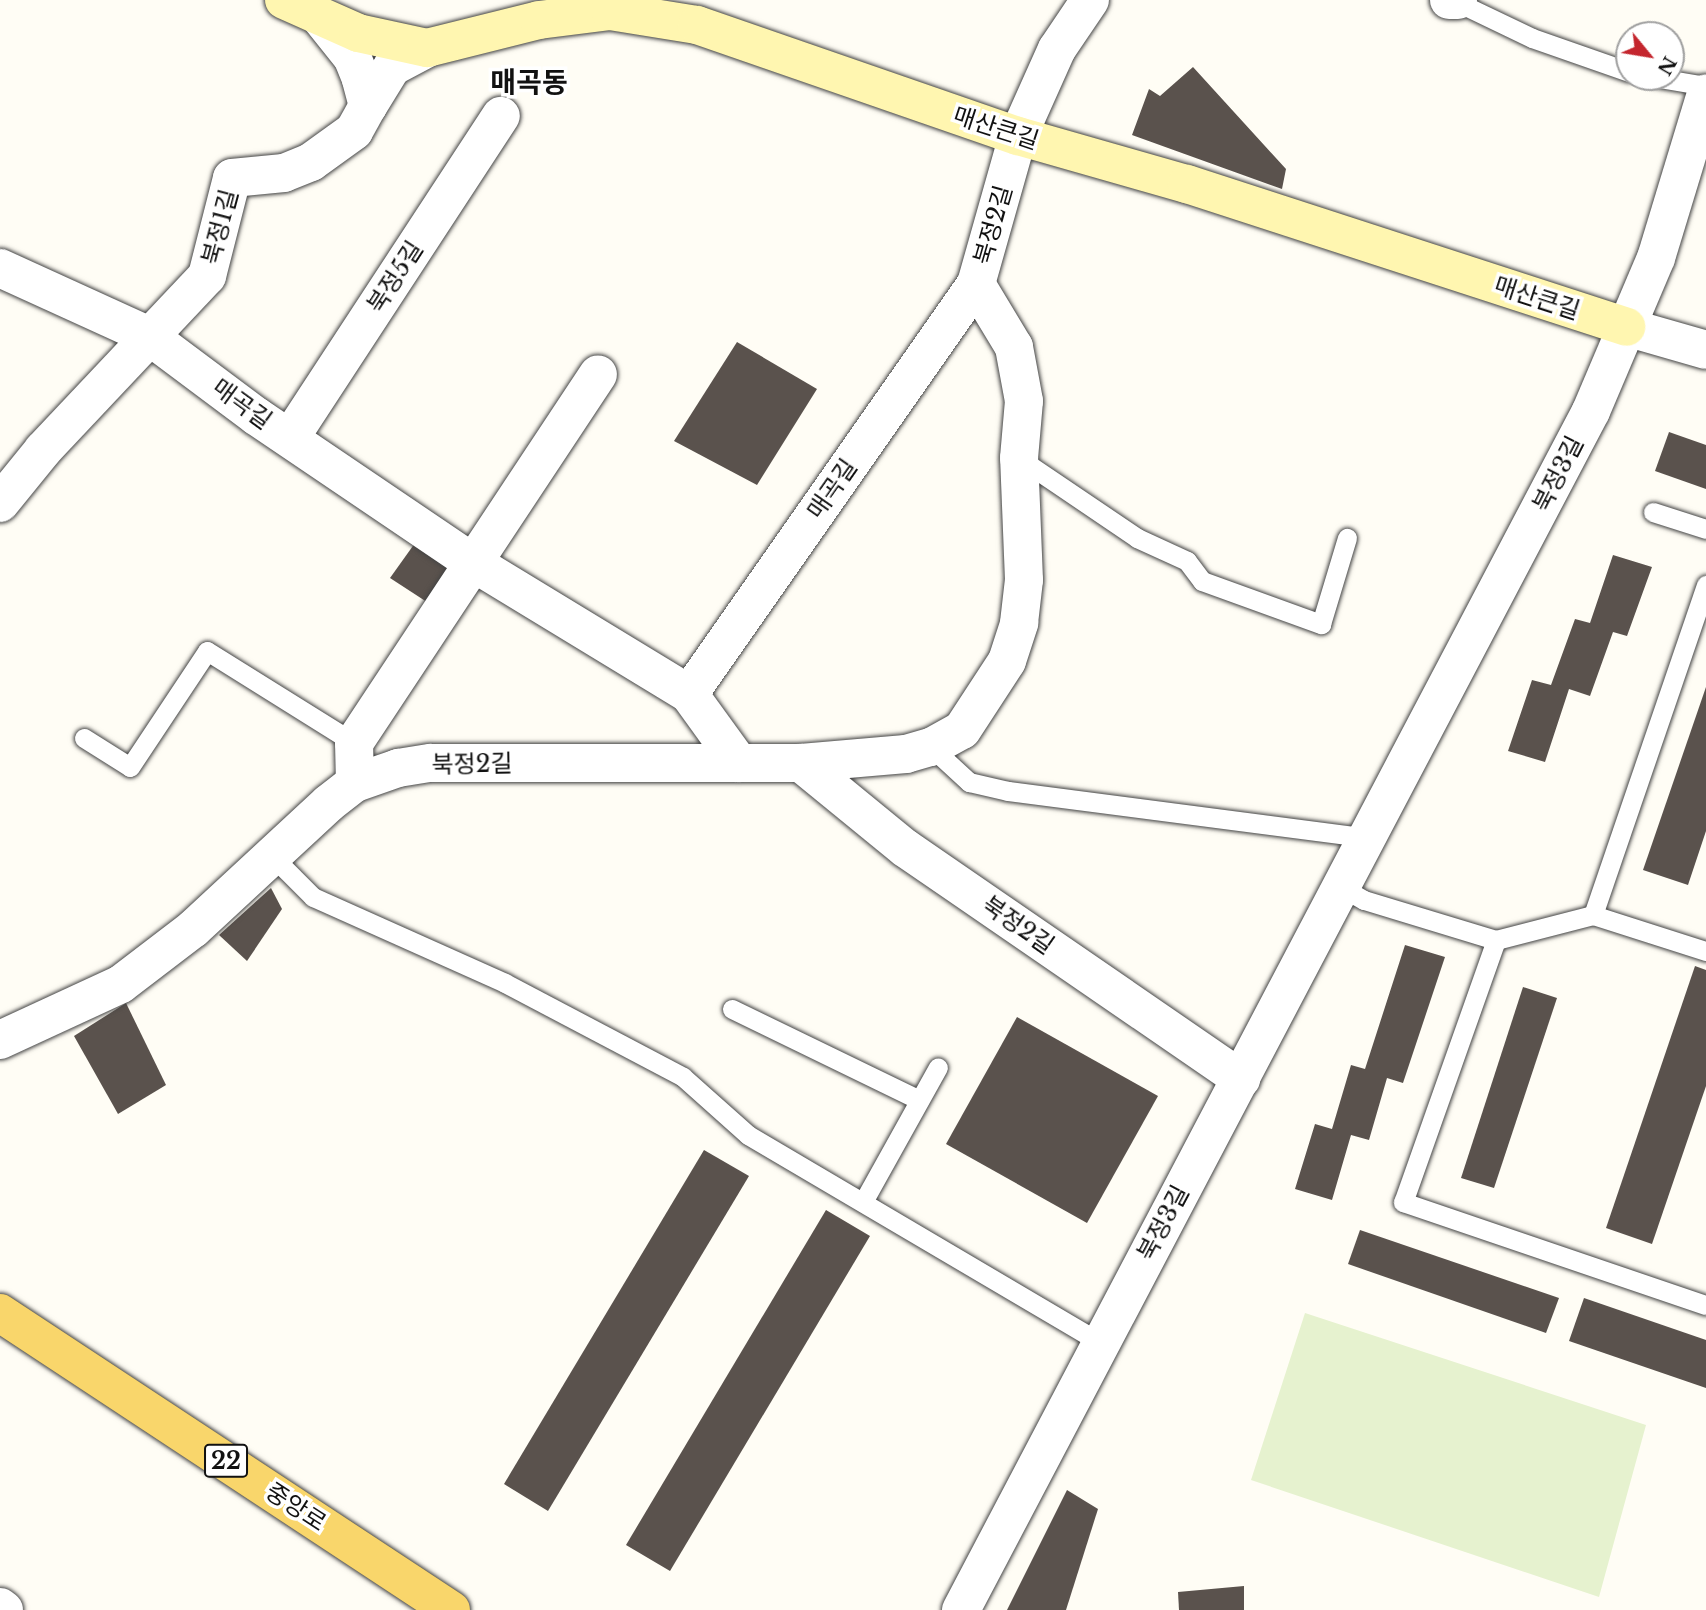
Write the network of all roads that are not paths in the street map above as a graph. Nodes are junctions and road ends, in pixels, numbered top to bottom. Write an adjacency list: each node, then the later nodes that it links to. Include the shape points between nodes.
1 (284, 0): 5 (street, 매산큰길)
2 (1090, 0): 13 (street, 북정2길, via 1057,49)
3 (1455, 1): 7 (lane, via 1532,38)
4 (609, 5): 6 (street, 매산큰길); 13 (street, 매산큰길, via 697,25)
5 (319, 16): 6 (street, 매산큰길, via 358,33); 11 (street, via 352,57)
6 (427, 48): 11 (street, via 391,67)
7 (1615, 67)
8 (1685, 82): 9 (lane)
9 (1706, 86)
10 (1706, 93): 16 (street, 북정3길, via 1656,258)
11 (368, 106): 17 (street, 북정1길, via 354,131 311,162 284,173 232,178 207,276)
12 (501, 116): 20 (street, 북정5길)
13 (1018, 136): 15 (street, 북정2길); 16 (street, 매산큰길, via 1187,184)
14 (0, 268): 17 (street, 매곡길)
15 (976, 284): 21 (street, 북정2길, via 1014,346 1021,369 1024,401); 28 (street, 매곡길)
16 (1626, 327): 18 (street, 매산큰길); 35 (street, 북정3길, via 1591,411)
17 (149, 336): 20 (street, 매곡길); 22 (street, 북정1길)
18 (1706, 350)
19 (598, 374): 26 (street)
20 (290, 438): 26 (street, 매곡길)
21 (1019, 458): 25 (lane, via 1137,538 1187,561 1202,581 1321,624); 31 (street, 북정2길, via 1024,580 1019,623 1006,661 962,730)
22 (0, 503)
23 (1653, 512): 24 (lane)
24 (1706, 529)
25 (1347, 538)
26 (472, 562): 28 (street, 매곡길); 30 (street)
27 (1706, 585): 38 (lane)
28 (689, 694): 32 (street, 매곡길)
29 (84, 738): 30 (lane, via 130,767 206,651)
30 (354, 743): 34 (street)
31 (931, 747): 33 (street, 북정2길, via 906,754); 35 (lane, via 969,782 998,789)
32 (739, 763): 33 (street, 북정2길); 34 (street, 북정2길, via 430,763)
33 (801, 763): 44 (street, 북정2길, via 905,848)
34 (355, 783): 36 (street, 북정2길)
35 (1369, 838): 37 (street, 북정3길)
36 (274, 858): 42 (street, 북정2길, via 121,984); 46 (lane, via 313,897 505,982 683,1077 748,1135)
37 (1343, 888): 39 (lane, via 1364,900); 44 (street, 북정3길)
38 (1593, 915): 39 (lane); 40 (lane)
39 (1496, 940): 47 (lane, via 1403,1202)
40 (1706, 951)
41 (732, 1009): 45 (lane)
42 (0, 1040)
43 (938, 1067): 45 (lane)
44 (1241, 1079): 49 (street, 북정3길)
45 (919, 1100): 46 (lane)
46 (863, 1202): 49 (lane)
47 (1706, 1305)
48 (0, 1313): 52 (main road, 중앙로 / 22)
49 (1099, 1342): 53 (street, 북정3길)
50 (0, 1607): 51 (street)
51 (4, 1610)
52 (452, 1610)
53 (961, 1610)

